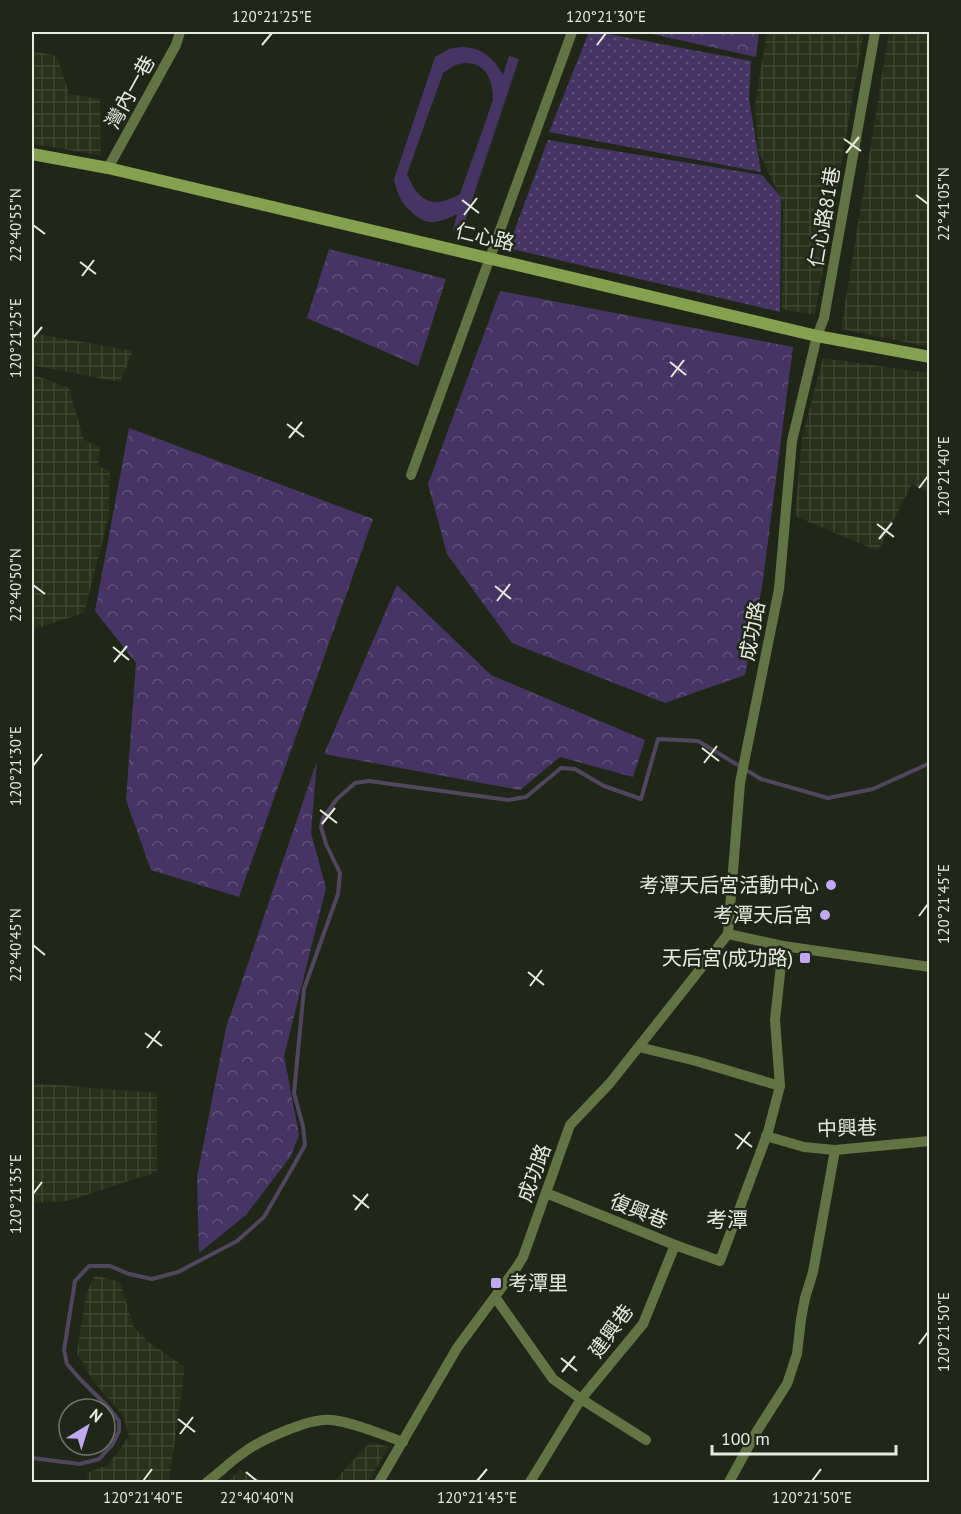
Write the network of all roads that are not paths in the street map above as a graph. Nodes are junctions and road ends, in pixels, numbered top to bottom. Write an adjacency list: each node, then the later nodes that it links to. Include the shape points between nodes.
1 (180, 32): 5 (street, 灣內一巷)
2 (572, 32): 6 (street)
3 (875, 32): 7 (street, 仁心路81巷, via 824,318)
4 (32, 154): 5 (street, 仁心路)
5 (108, 168): 6 (street, 仁心路)
6 (490, 259): 7 (street, 仁心路); 9 (street)
7 (817, 336): 8 (street, 仁心路); 10 (street, 成功路, via 792,441 779,589 740,783)
8 (930, 357)
9 (411, 475)
10 (728, 934): 11 (street); 13 (street, 成功路)
11 (783, 946): 12 (street); 14 (street, via 775,1020)
12 (930, 966)
13 (639, 1047): 14 (street); 18 (street, 成功路, via 570,1125)
14 (780, 1086): 15 (street)
15 (766, 1136): 17 (street, 中興巷, via 804,1147); 19 (street, 復興巷, via 720,1261)
16 (930, 1141): 17 (street, 中興巷)
17 (835, 1150): 27 (street, via 797,1353 787,1384)
18 (546, 1193): 19 (street, 復興巷); 20 (street, 成功路, via 523,1257)
19 (675, 1245): 21 (street, 建興巷, via 643,1324)
20 (495, 1297): 21 (street, via 553,1379); 23 (street, 成功路, via 457,1348)
21 (581, 1399): 22 (street); 26 (street, 建興巷)
22 (646, 1440)
23 (403, 1442): 24 (street, 成功路); 25 (street, via 330,1419 306,1422 244,1452)
24 (384, 1481)
25 (207, 1482)
26 (530, 1482)
27 (729, 1482)

